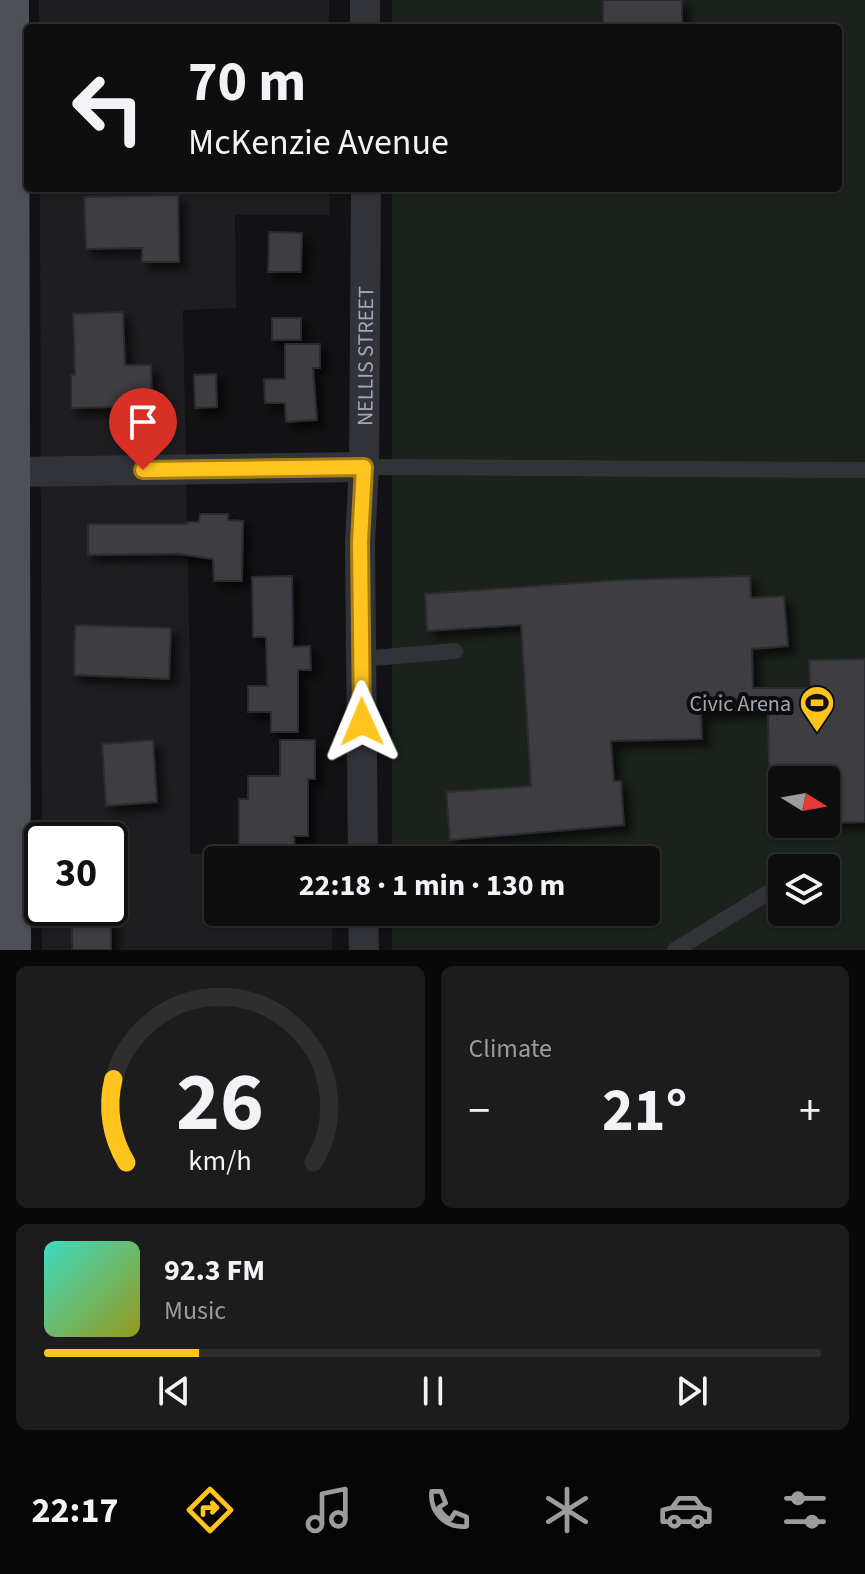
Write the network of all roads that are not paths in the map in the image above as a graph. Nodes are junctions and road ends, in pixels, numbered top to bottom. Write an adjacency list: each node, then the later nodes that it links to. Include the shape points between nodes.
1 (7, 0): 7 (main road)
2 (365, 0): 3 (street)
3 (365, 24)
4 (366, 192): 5 (street, NELLIS STREET)
5 (364, 467): 6 (lane); 7 (street); 9 (street, NELLIS STREET)
6 (865, 470)
7 (8, 472): 10 (main road)
8 (455, 651): 9 (lane)
9 (361, 659): 11 (street, NELLIS STREET)
10 (5, 817): 14 (main road)
11 (363, 846)
12 (766, 894): 16 (lane)
13 (363, 926): 15 (street)
14 (9, 950)
15 (364, 950)
16 (675, 950)

